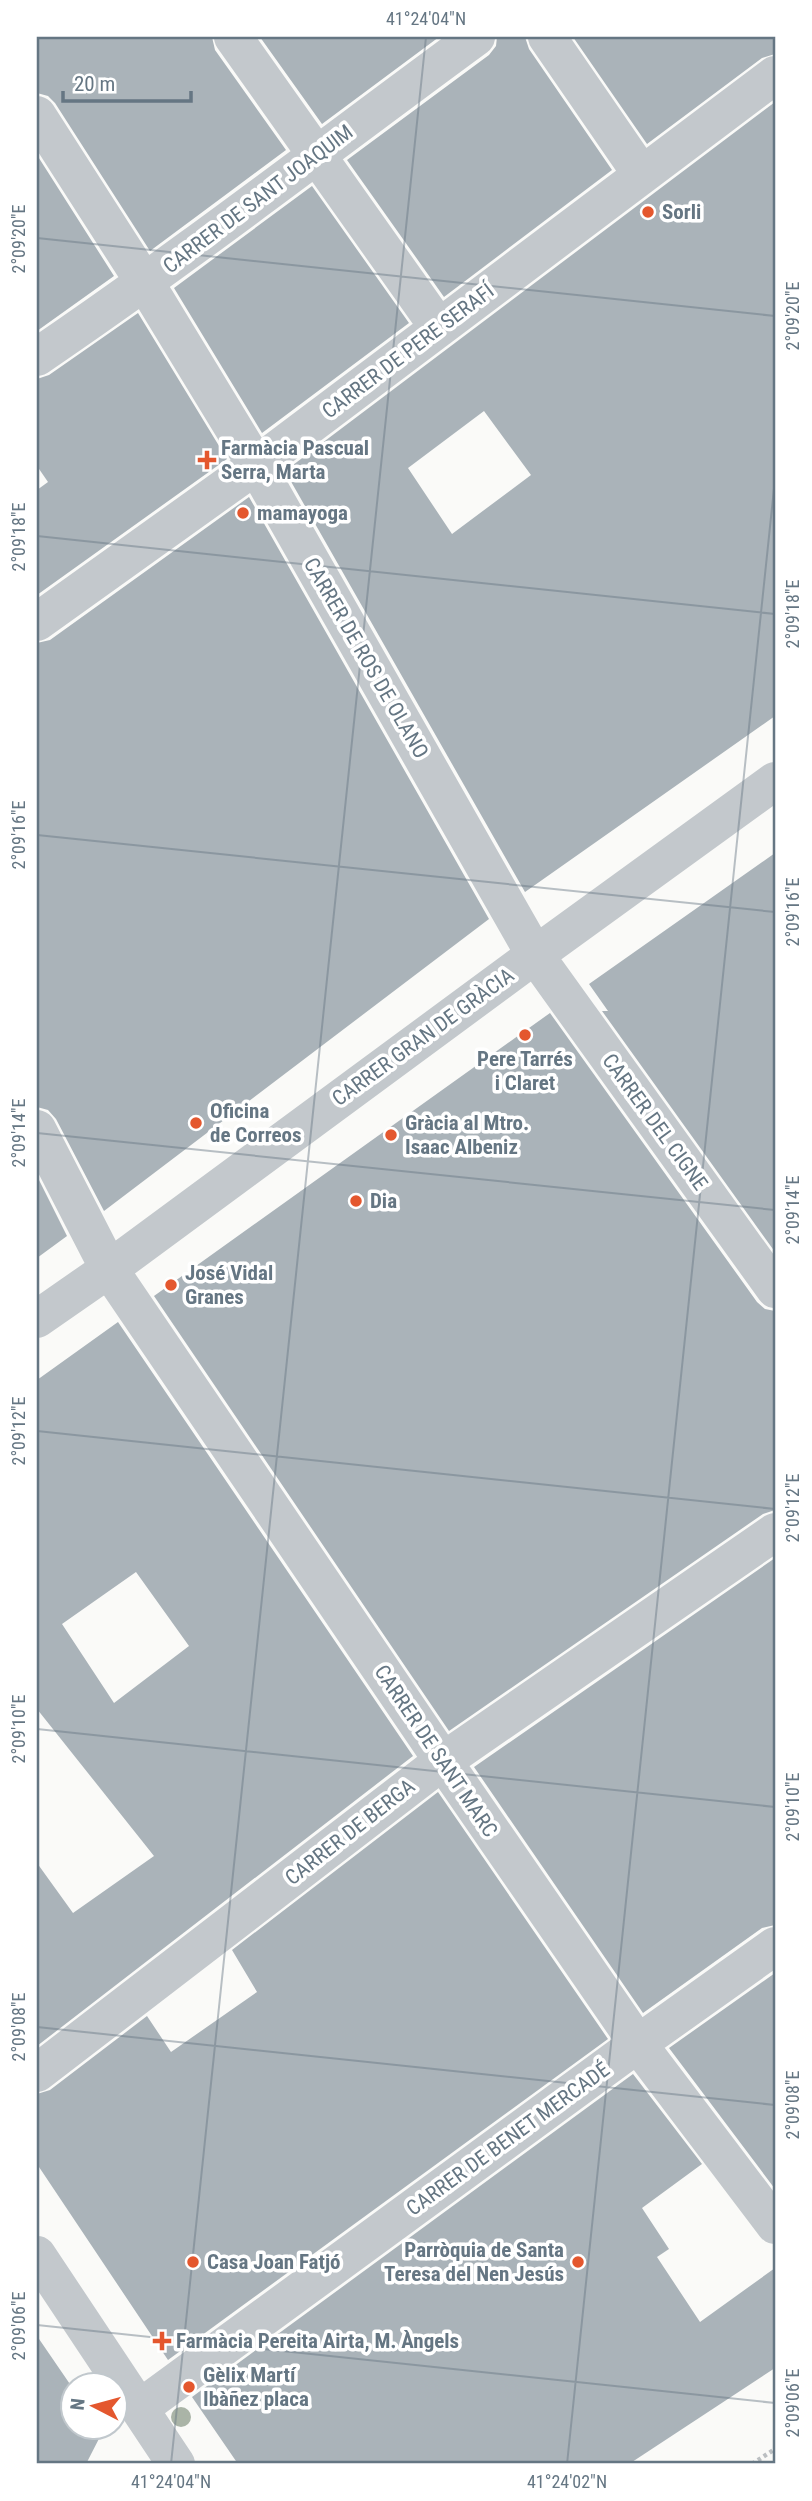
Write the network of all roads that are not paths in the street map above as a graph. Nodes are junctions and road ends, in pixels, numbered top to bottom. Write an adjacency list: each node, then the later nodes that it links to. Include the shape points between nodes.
1 (233, 37): 6 (street)
2 (476, 37): 6 (street, CARRER DE SANT JOAQUIM)
3 (547, 37): 7 (street)
4 (775, 75): 7 (street, CARRER DE PERE SERAFÍ)
5 (37, 115): 8 (street, CARRER DE ROS DE OLANO)
6 (316, 154): 8 (street, CARRER DE SANT JOAQUIM); 9 (street)
7 (642, 174): 9 (street, CARRER DE PERE SERAFÍ)
8 (144, 284): 10 (street, CARRER DE SANT JOAQUIM); 11 (street, CARRER DE ROS DE OLANO)
9 (439, 328): 11 (street, CARRER DE PERE SERAFÍ)
10 (37, 357)
11 (256, 465): 12 (street, CARRER DE PERE SERAFÍ); 14 (street, CARRER DE ROS DE OLANO)
12 (37, 622)
13 (775, 781): 14 (street, CARRER GRAN DE GRÀCIA)
14 (535, 955): 16 (street, CARRER GRAN DE GRÀCIA); 17 (street, CARRER DEL CIGNE)
15 (37, 1129): 16 (street, CARRER DE SANT MARC)
16 (109, 1269): 18 (street, CARRER GRAN DE GRÀCIA); 20 (street, CARRER DE SANT MARC)
17 (775, 1289)
18 (37, 1319)
19 (775, 1532): 20 (street, CARRER DE BERGA)
20 (443, 1761): 22 (street, CARRER DE SANT MARC); 23 (street, CARRER DE BERGA)
21 (775, 1946): 22 (street, CARRER DE BENET MERCADÉ)
22 (638, 2044): 24 (street, CARRER DE SANT MARC); 26 (street, CARRER DE BENET MERCADÉ)
23 (37, 2073)
24 (775, 2225)
25 (37, 2255): 26 (street)
26 (140, 2408): 27 (street)
27 (176, 2464)

